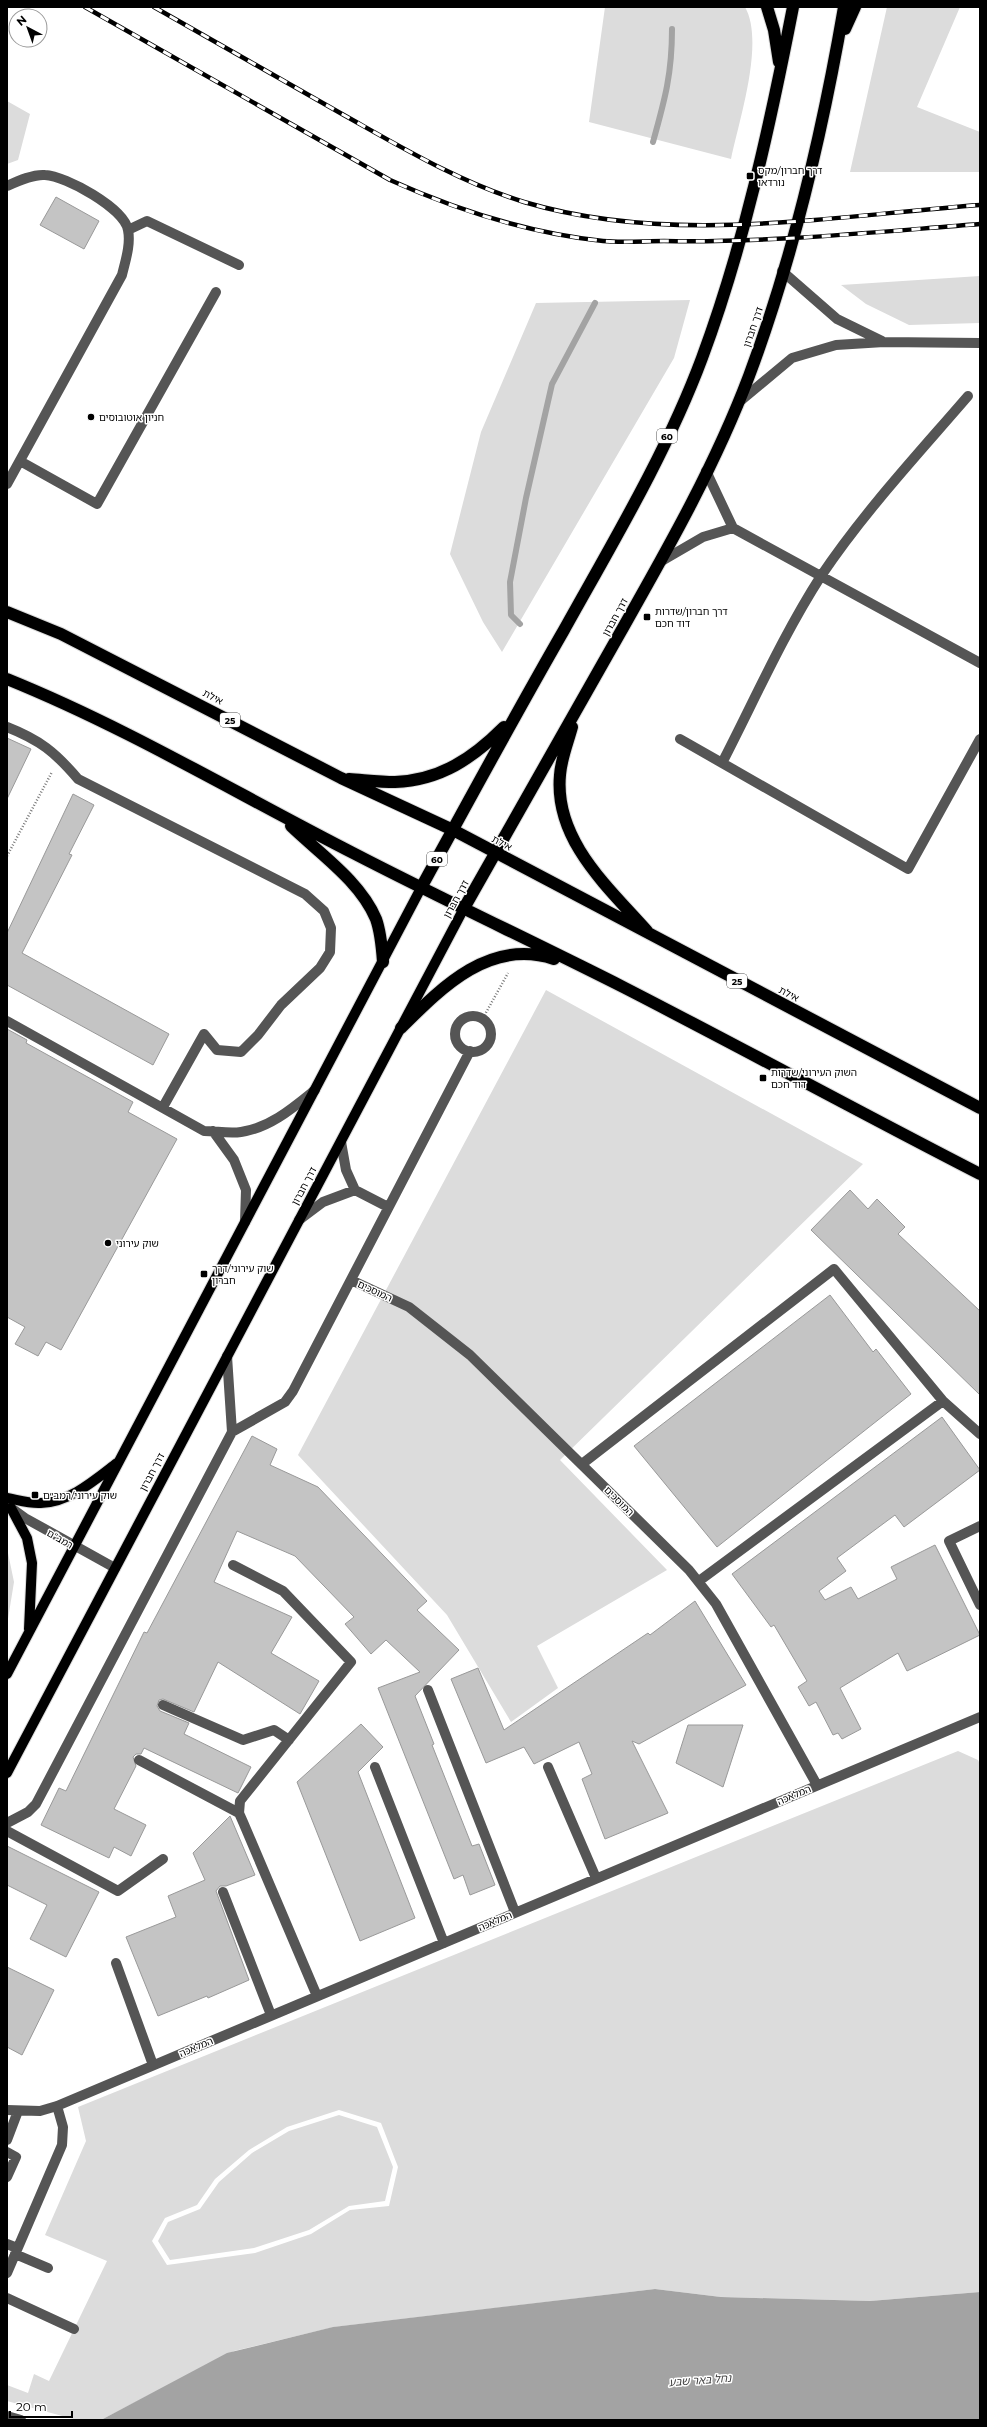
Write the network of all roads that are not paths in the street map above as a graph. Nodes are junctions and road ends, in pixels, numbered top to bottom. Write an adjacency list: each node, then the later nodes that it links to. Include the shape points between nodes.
1 (767, 7): 6 (highway, via 774,30)
2 (793, 7): 6 (highway, 60)
3 (844, 7): 5 (highway, דרך חברון)
4 (855, 7): 5 (highway)
5 (838, 44): 12 (highway, דרך חברון, via 821,127)
6 (780, 70): 28 (highway, 60, via 751,196 724,294 701,360 628,517)
7 (20, 180): 8 (street); 9 (street); 10 (street, via 45,175 73,183 104,202 124,220)
8 (7, 186)
9 (7, 194)
10 (128, 230): 11 (street, via 147,220); 18 (street, via 128,247 122,276)
11 (239, 265)
12 (782, 272): 14 (street, via 837,319); 17 (highway, דרך חברון, via 748,378)
13 (216, 292): 18 (street, via 98,504)
14 (884, 342): 15 (street); 17 (street, via 836,345 792,358)
15 (980, 343)
16 (968, 396): 23 (street, via 885,491)
17 (736, 404): 19 (highway, דרך חברון)
18 (20, 461): 20 (street)
19 (706, 471): 21 (street); 22 (highway, דרך חברון)
20 (7, 484)
21 (734, 528): 22 (street, via 703,537); 23 (street)
22 (660, 562): 27 (highway, דרך חברון)
23 (821, 576): 25 (street); 32 (street, via 790,630)
24 (7, 612): 33 (highway, אילת / 25, via 61,634 146,676)
25 (980, 664)
26 (7, 680): 34 (highway, via 58,700 176,758)
27 (575, 712): 36 (highway, דרך חברון); 39 (highway, via 560,775 562,804 571,836 588,864)
28 (516, 714): 33 (highway, via 482,749 460,764 429,776 395,782); 35 (highway, 60)
29 (7, 726): 46 (street, via 34,738 59,757 78,779 305,894 324,911 331,928 330,952 320,968 281,1005 258,1036 240,1052 217,1050 204,1034)
30 (680, 739): 32 (street)
31 (980, 739): 32 (street, via 908,869)
32 (722, 764)
33 (342, 778): 35 (highway, אילת / 25)
34 (279, 816): 37 (highway); 40 (highway, via 353,885 368,904 377,921)
35 (452, 830): 36 (highway, אילת / 25); 37 (highway, 60)
36 (495, 853): 38 (highway, דרך חברון); 39 (highway, אילת / 25)
37 (421, 888): 38 (highway); 40 (main road)
38 (463, 910): 41 (highway); 43 (main road, דרך חברון)
39 (652, 936): 47 (highway, אילת / 25)
40 (383, 962): 45 (main road)
41 (584, 968): 43 (highway, via 546,956 518,954 478,964 449,982); 50 (highway)
42 (7, 1021): 46 (street)
43 (401, 1028): 49 (main road, דרך חברון)
44 (470, 1052): 44 (street, via 482,1050 490,1040 491,1028 483,1018 465,1018 456,1029 457,1042); 52 (street)
45 (316, 1088): 48 (street, via 285,1115 241,1132); 54 (main road)
46 (163, 1107): 48 (street, via 204,1131)
47 (980, 1108)
48 (212, 1131): 54 (street, via 234,1160 246,1190)
49 (341, 1142): 51 (street, via 346,1170); 53 (main road, דרך חברון)
50 (980, 1174)
51 (355, 1190): 52 (street); 53 (street, via 323,1202)
52 (388, 1207): 55 (street)
53 (299, 1220): 56 (main road, דרך חברון)
54 (245, 1222): 60 (main road)
55 (351, 1280): 58 (street, via 285,1402); 61 (street, המוסכים, via 409,1307 433,1324 470,1355)
56 (227, 1356): 58 (street); 67 (main road, דרך חברון)
57 (943, 1401): 59 (street); 61 (street, via 834,1269); 68 (street)
58 (232, 1432): 82 (street, via 36,1804 28,1812)
59 (980, 1434)
60 (120, 1461): 62 (main road, via 65,1497 41,1504); 65 (main road)
61 (582, 1464): 68 (street, המוסכים)
62 (7, 1498)
63 (9, 1506): 65 (street, רמב"ם); 70 (main road, via 27,1538 32,1563)
64 (980, 1526): 69 (street, via 949,1541)
65 (74, 1547): 67 (street, רמב"ם); 70 (main road)
66 (234, 1565): 75 (street, via 283,1590 351,1662)
67 (115, 1568): 79 (main road, דרך חברון)
68 (699, 1581): 80 (street, המוסכים, via 716,1604)
69 (980, 1605)
70 (29, 1633): 71 (main road)
71 (7, 1674)
72 (428, 1690): 87 (street)
73 (163, 1705): 75 (street, via 243,1740 274,1730)
74 (980, 1717): 80 (street, המלאכה)
75 (288, 1740): 81 (street, via 240,1800)
76 (139, 1760): 81 (street)
77 (375, 1767): 88 (street)
78 (548, 1767): 85 (street)
79 (7, 1773)
80 (817, 1786): 85 (street, המלאכה)
81 (239, 1813): 90 (street)
82 (7, 1823)
83 (7, 1831): 84 (street, via 118,1891)
84 (163, 1859)
85 (596, 1878): 87 (street, המלאכה)
86 (223, 1892): 91 (street)
87 (515, 1912): 88 (street, המלאכה)
88 (444, 1942): 90 (street, המלאכה)
89 (116, 1963): 92 (street)
90 (317, 1996): 91 (street, המלאכה)
91 (271, 2015): 92 (street, המלאכה)
92 (153, 2065): 93 (street, המלאכה)
93 (57, 2106): 95 (street, המלאכה, via 40,2111); 100 (street, via 63,2127 62,2145)
94 (7, 2110): 95 (street, המלאכה)
95 (18, 2111): 96 (street)
96 (7, 2140)
97 (7, 2152): 98 (street, via 16,2157)
98 (7, 2177)
99 (7, 2244): 100 (street)
100 (16, 2251): 101 (street); 102 (street)
101 (48, 2268)
102 (7, 2273)
103 (7, 2298): 104 (street)
104 (74, 2329)
105 (7, 2416): 106 (street)
106 (21, 2420)

